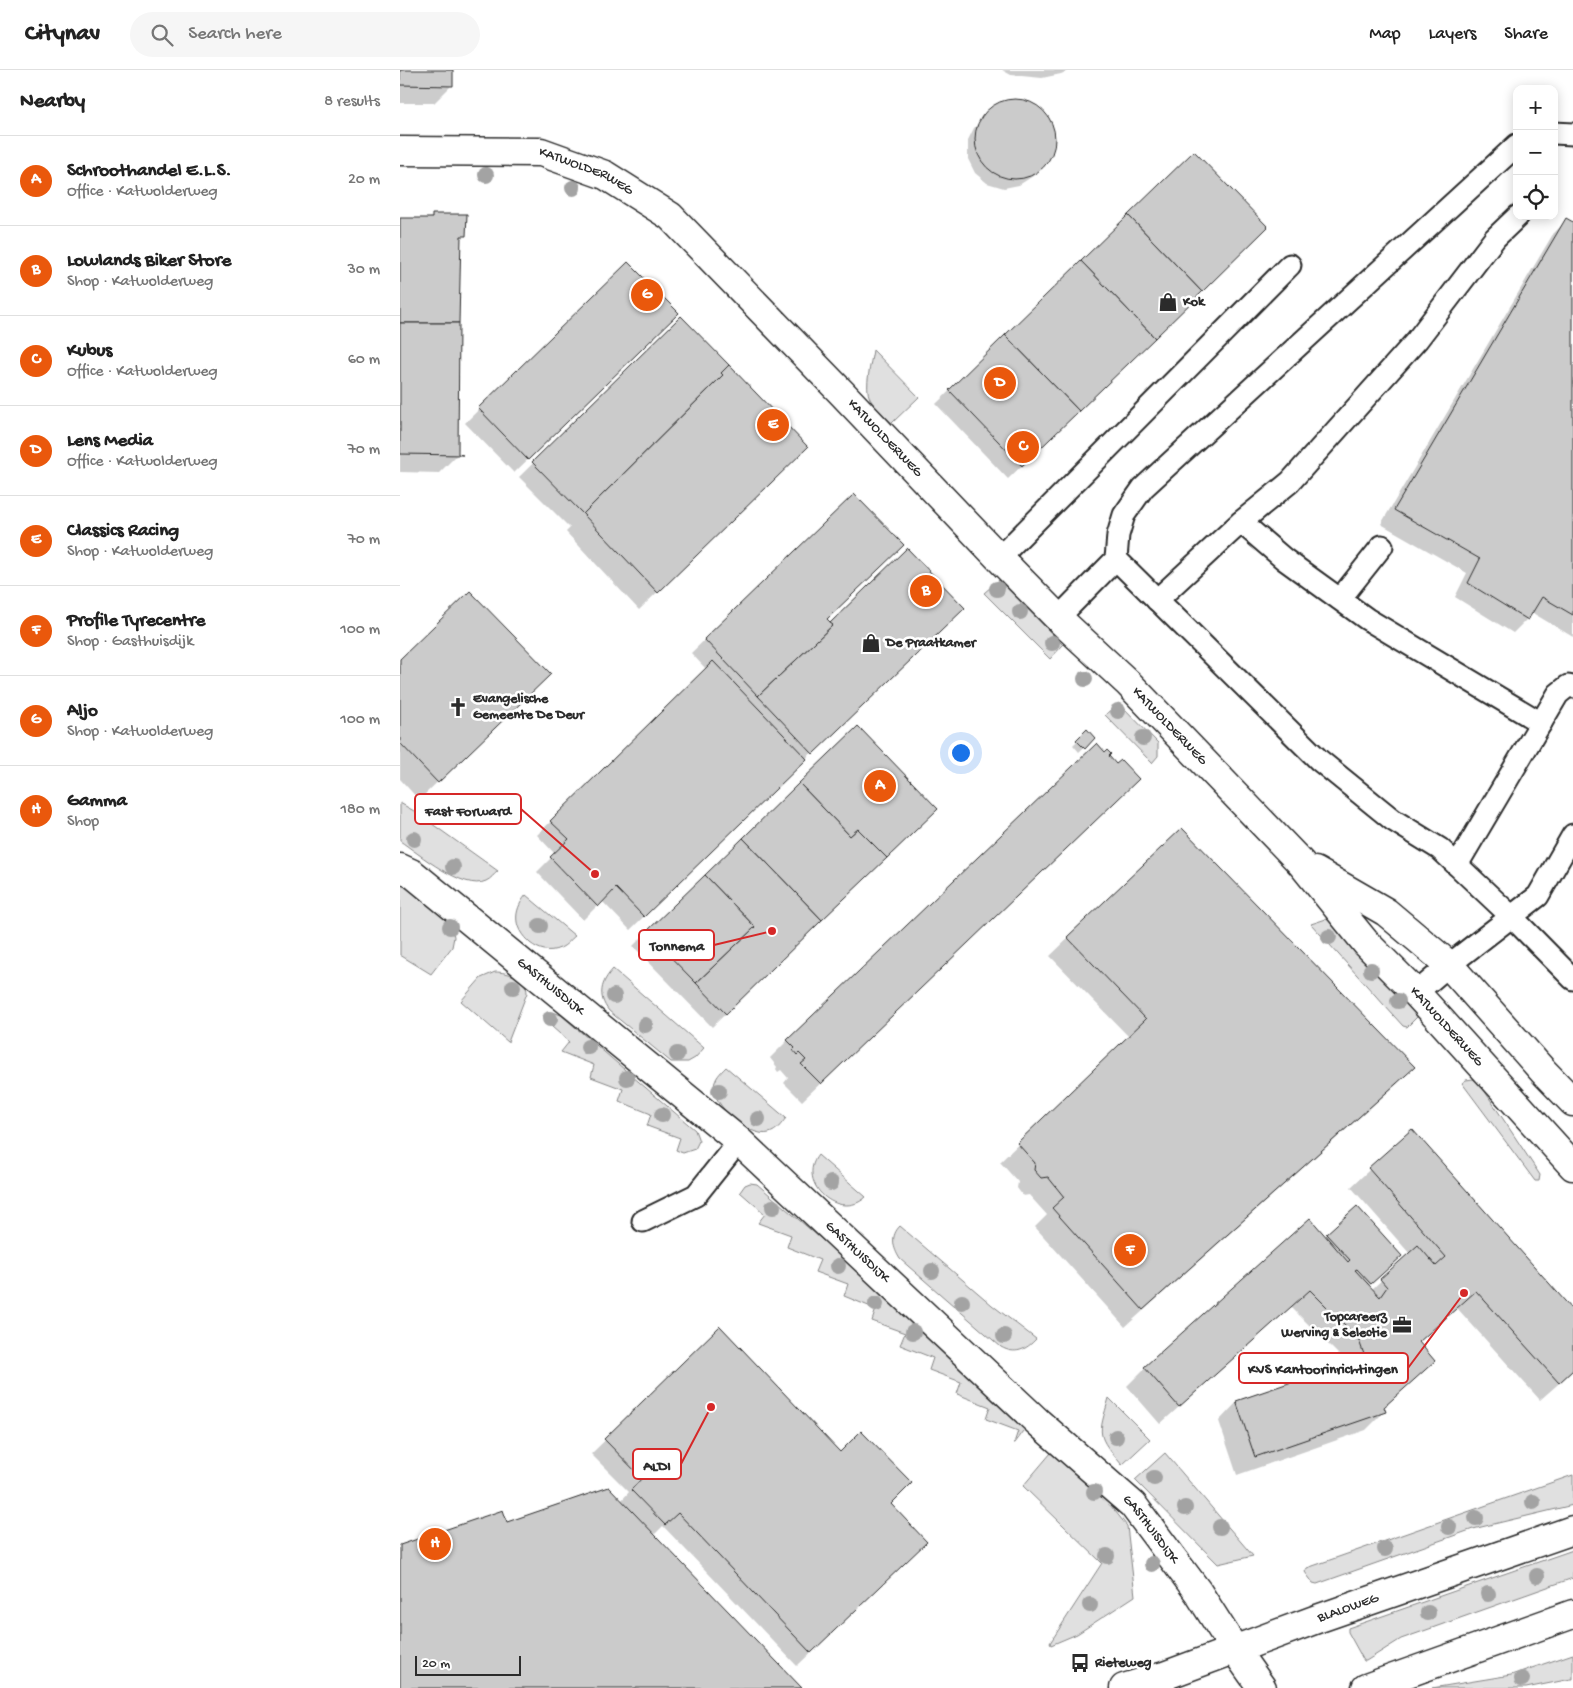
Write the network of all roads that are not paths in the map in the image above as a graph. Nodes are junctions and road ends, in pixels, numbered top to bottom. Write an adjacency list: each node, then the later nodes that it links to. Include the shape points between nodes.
1 (1558, 133): 2 (lane)
2 (1573, 134)
3 (1513, 149): 10 (lane, via 1143,488 1124,515)
4 (400, 151): 9 (street, KATWOLDERWEG, via 541,152 605,175 670,216)
5 (1514, 220): 7 (lane, via 1495,238 1417,340 1290,482)
6 (1290, 265): 9 (lane)
7 (1241, 522): 11 (lane, via 1284,559); 12 (lane)
8 (1382, 546): 11 (lane)
9 (999, 558): 13 (street, KATWOLDERWEG)
10 (1116, 559): 12 (lane); 13 (lane)
11 (1340, 599): 15 (lane, via 1367,619)
12 (1157, 600): 18 (lane, via 1319,760 1392,820 1440,849)
13 (1058, 618): 17 (street, KATWOLDERWEG, via 1129,684)
14 (1573, 687): 15 (lane, via 1568,686 1558,694)
15 (1541, 722): 18 (lane)
16 (1573, 835): 20 (lane, via 1538,896)
17 (1301, 863): 21 (street, KATWOLDERWEG, via 1386,912); 23 (street, KATWOLDERWEG, via 1366,943)
18 (1457, 865): 20 (lane)
19 (400, 868): 25 (street, GASTHUISDIJK, via 413,874)
20 (1512, 917): 21 (lane); 22 (lane)
21 (1449, 965): 23 (lane); 24 (street, KATWOLDERWEG)
22 (1573, 980)
23 (1416, 994): 26 (street, KATWOLDERWEG)
24 (1573, 1102)
25 (739, 1141): 27 (lane, via 696,1195); 30 (street, GASTHUISDIJK, via 1039,1423 1132,1505 1198,1592)
26 (1573, 1166)
27 (644, 1221)
28 (1573, 1530): 30 (street, BLALOWEG)
29 (1573, 1614): 33 (street)
30 (1235, 1650): 31 (street, BLALOWEG); 32 (street, GASTHUISDIJK)
31 (1124, 1688)
32 (1262, 1688)
33 (1366, 1688)

